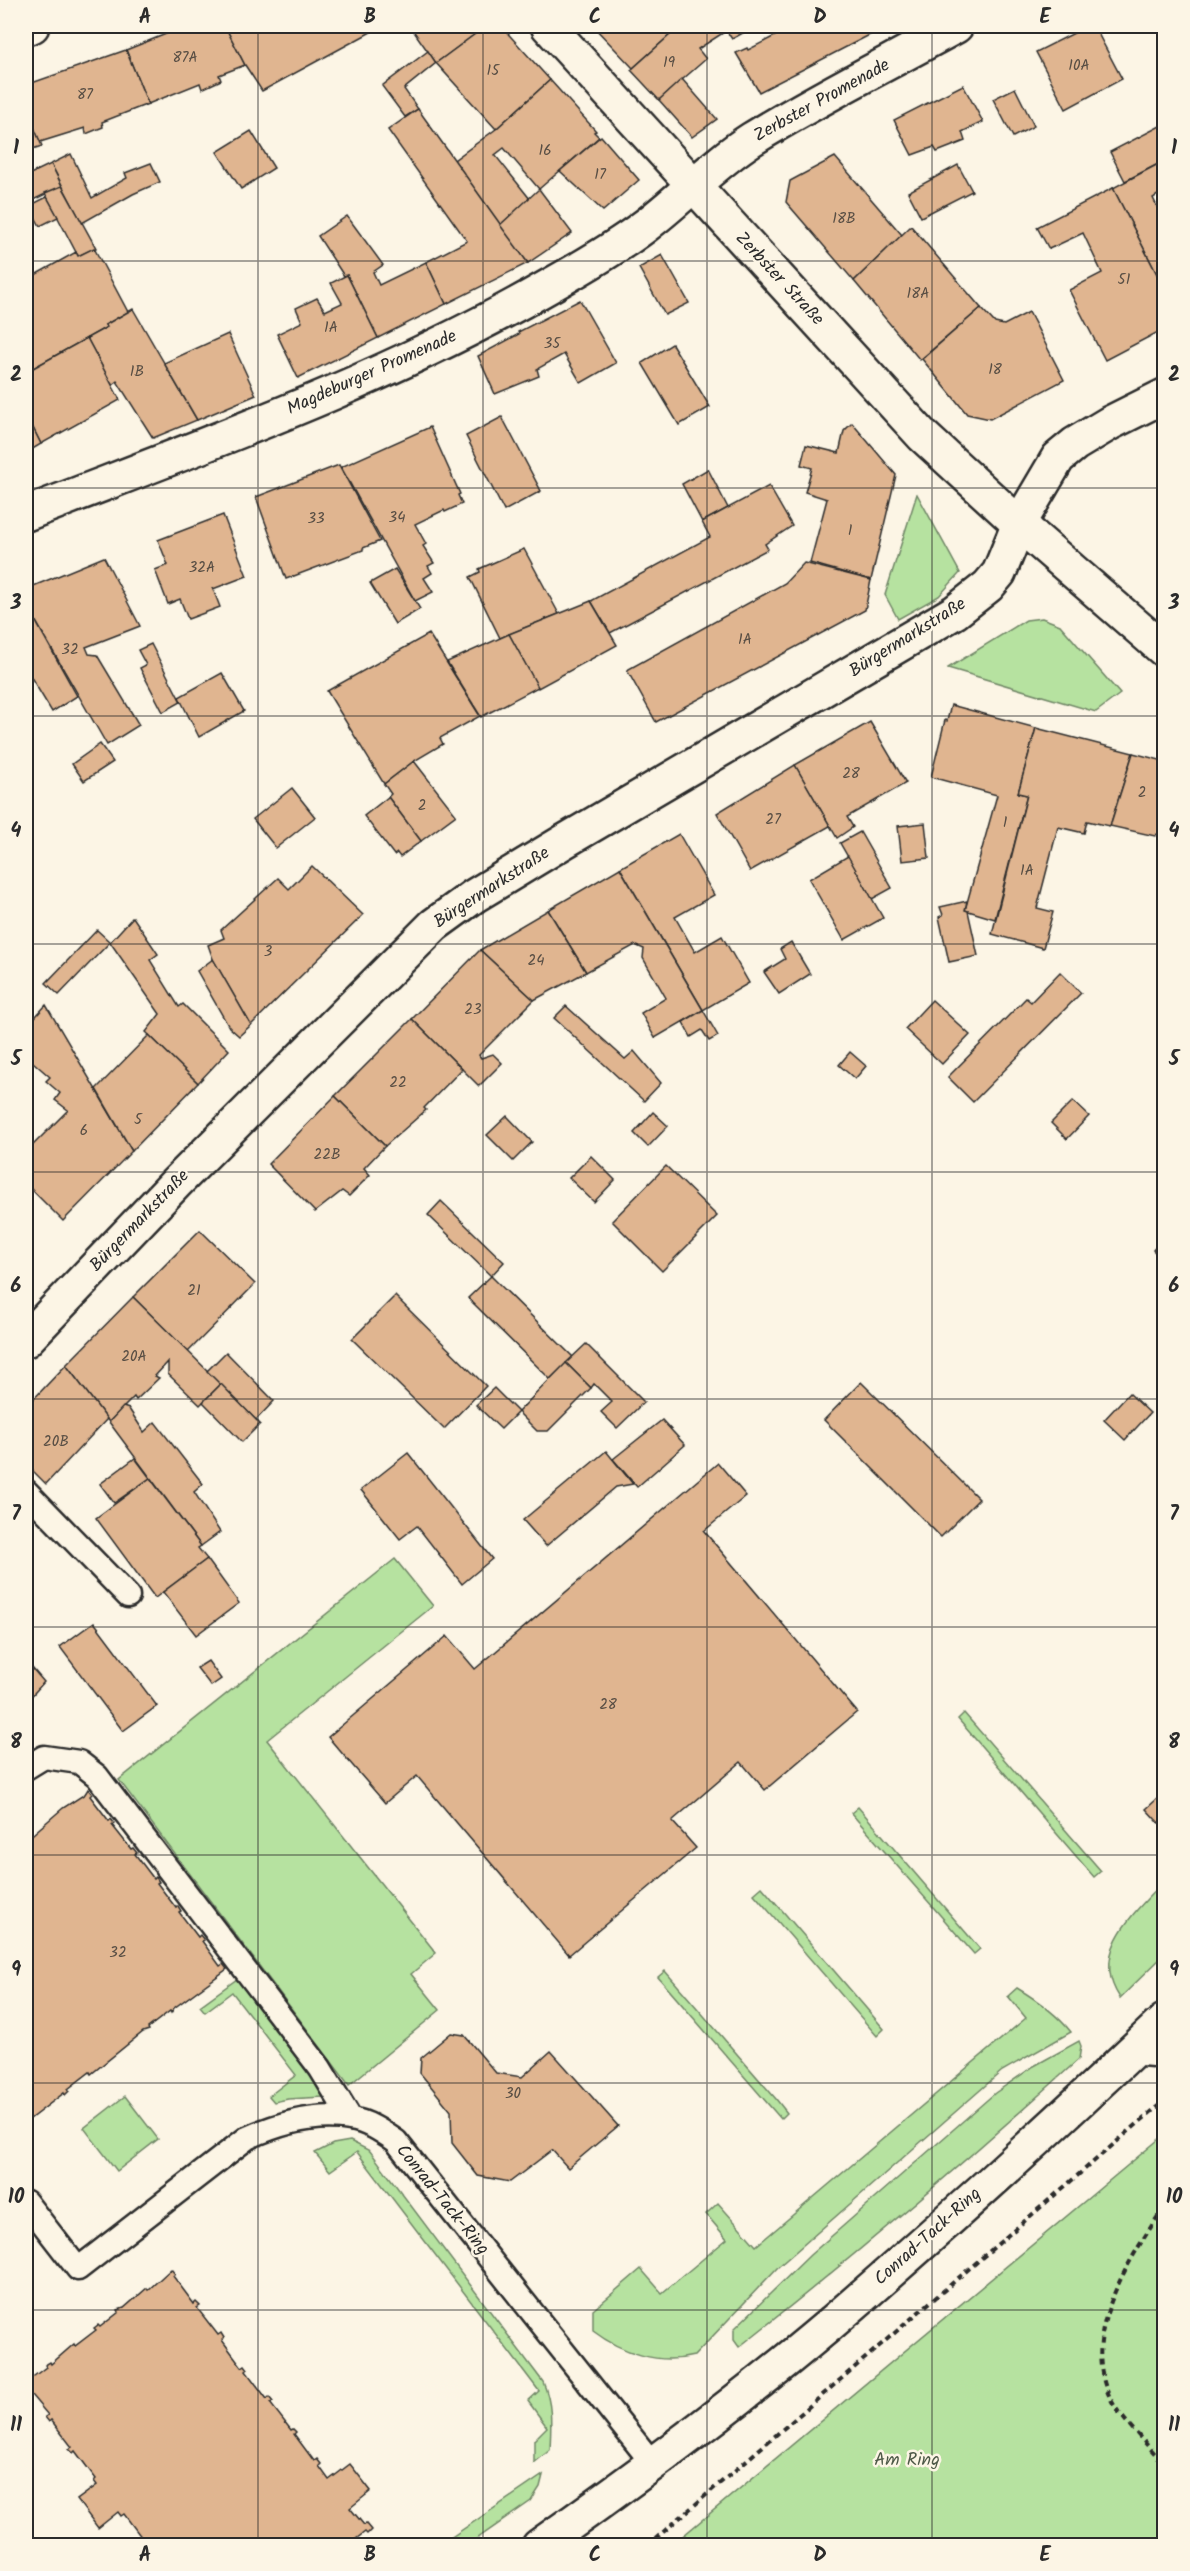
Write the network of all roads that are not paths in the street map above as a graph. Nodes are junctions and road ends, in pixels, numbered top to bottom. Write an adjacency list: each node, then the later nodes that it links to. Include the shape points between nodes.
1 (32, 26): 4 (street)
2 (548, 26): 5 (street, Zerbster Straße)
3 (956, 26): 5 (street, Zerbster Promenade, via 752,139)
4 (26, 28)
5 (692, 185): 7 (street, Magdeburger Promenade, via 633,235 532,296 410,359 273,418); 8 (street, Zerbster Straße, via 923,436)
6 (1164, 396): 8 (street, Bürgermarkstraße, via 1075,444 1058,459)
7 (26, 514)
8 (1019, 524): 9 (street, Zerbster Straße); 10 (street, Bürgermarkstraße, via 999,573 955,612 474,896 434,925 184,1174)
9 (1164, 650)
10 (26, 1340)
11 (26, 1491): 12 (lane)
12 (128, 1596)
13 (26, 1768): 17 (lane, via 44,1757 79,1762 98,1776 320,2068)
14 (1164, 2021): 15 (street, Conrad-Tack-Ring)
15 (1131, 2053): 16 (lane); 19 (street, Conrad-Tack-Ring, via 827,2326)
16 (1164, 2056)
17 (351, 2119): 18 (lane, Conrad-Tack-Ring, via 309,2118 268,2128 247,2138 78,2269); 19 (lane, Conrad-Tack-Ring, via 396,2142)
18 (26, 2202)
19 (653, 2464): 20 (street, Conrad-Tack-Ring)
20 (539, 2546)

